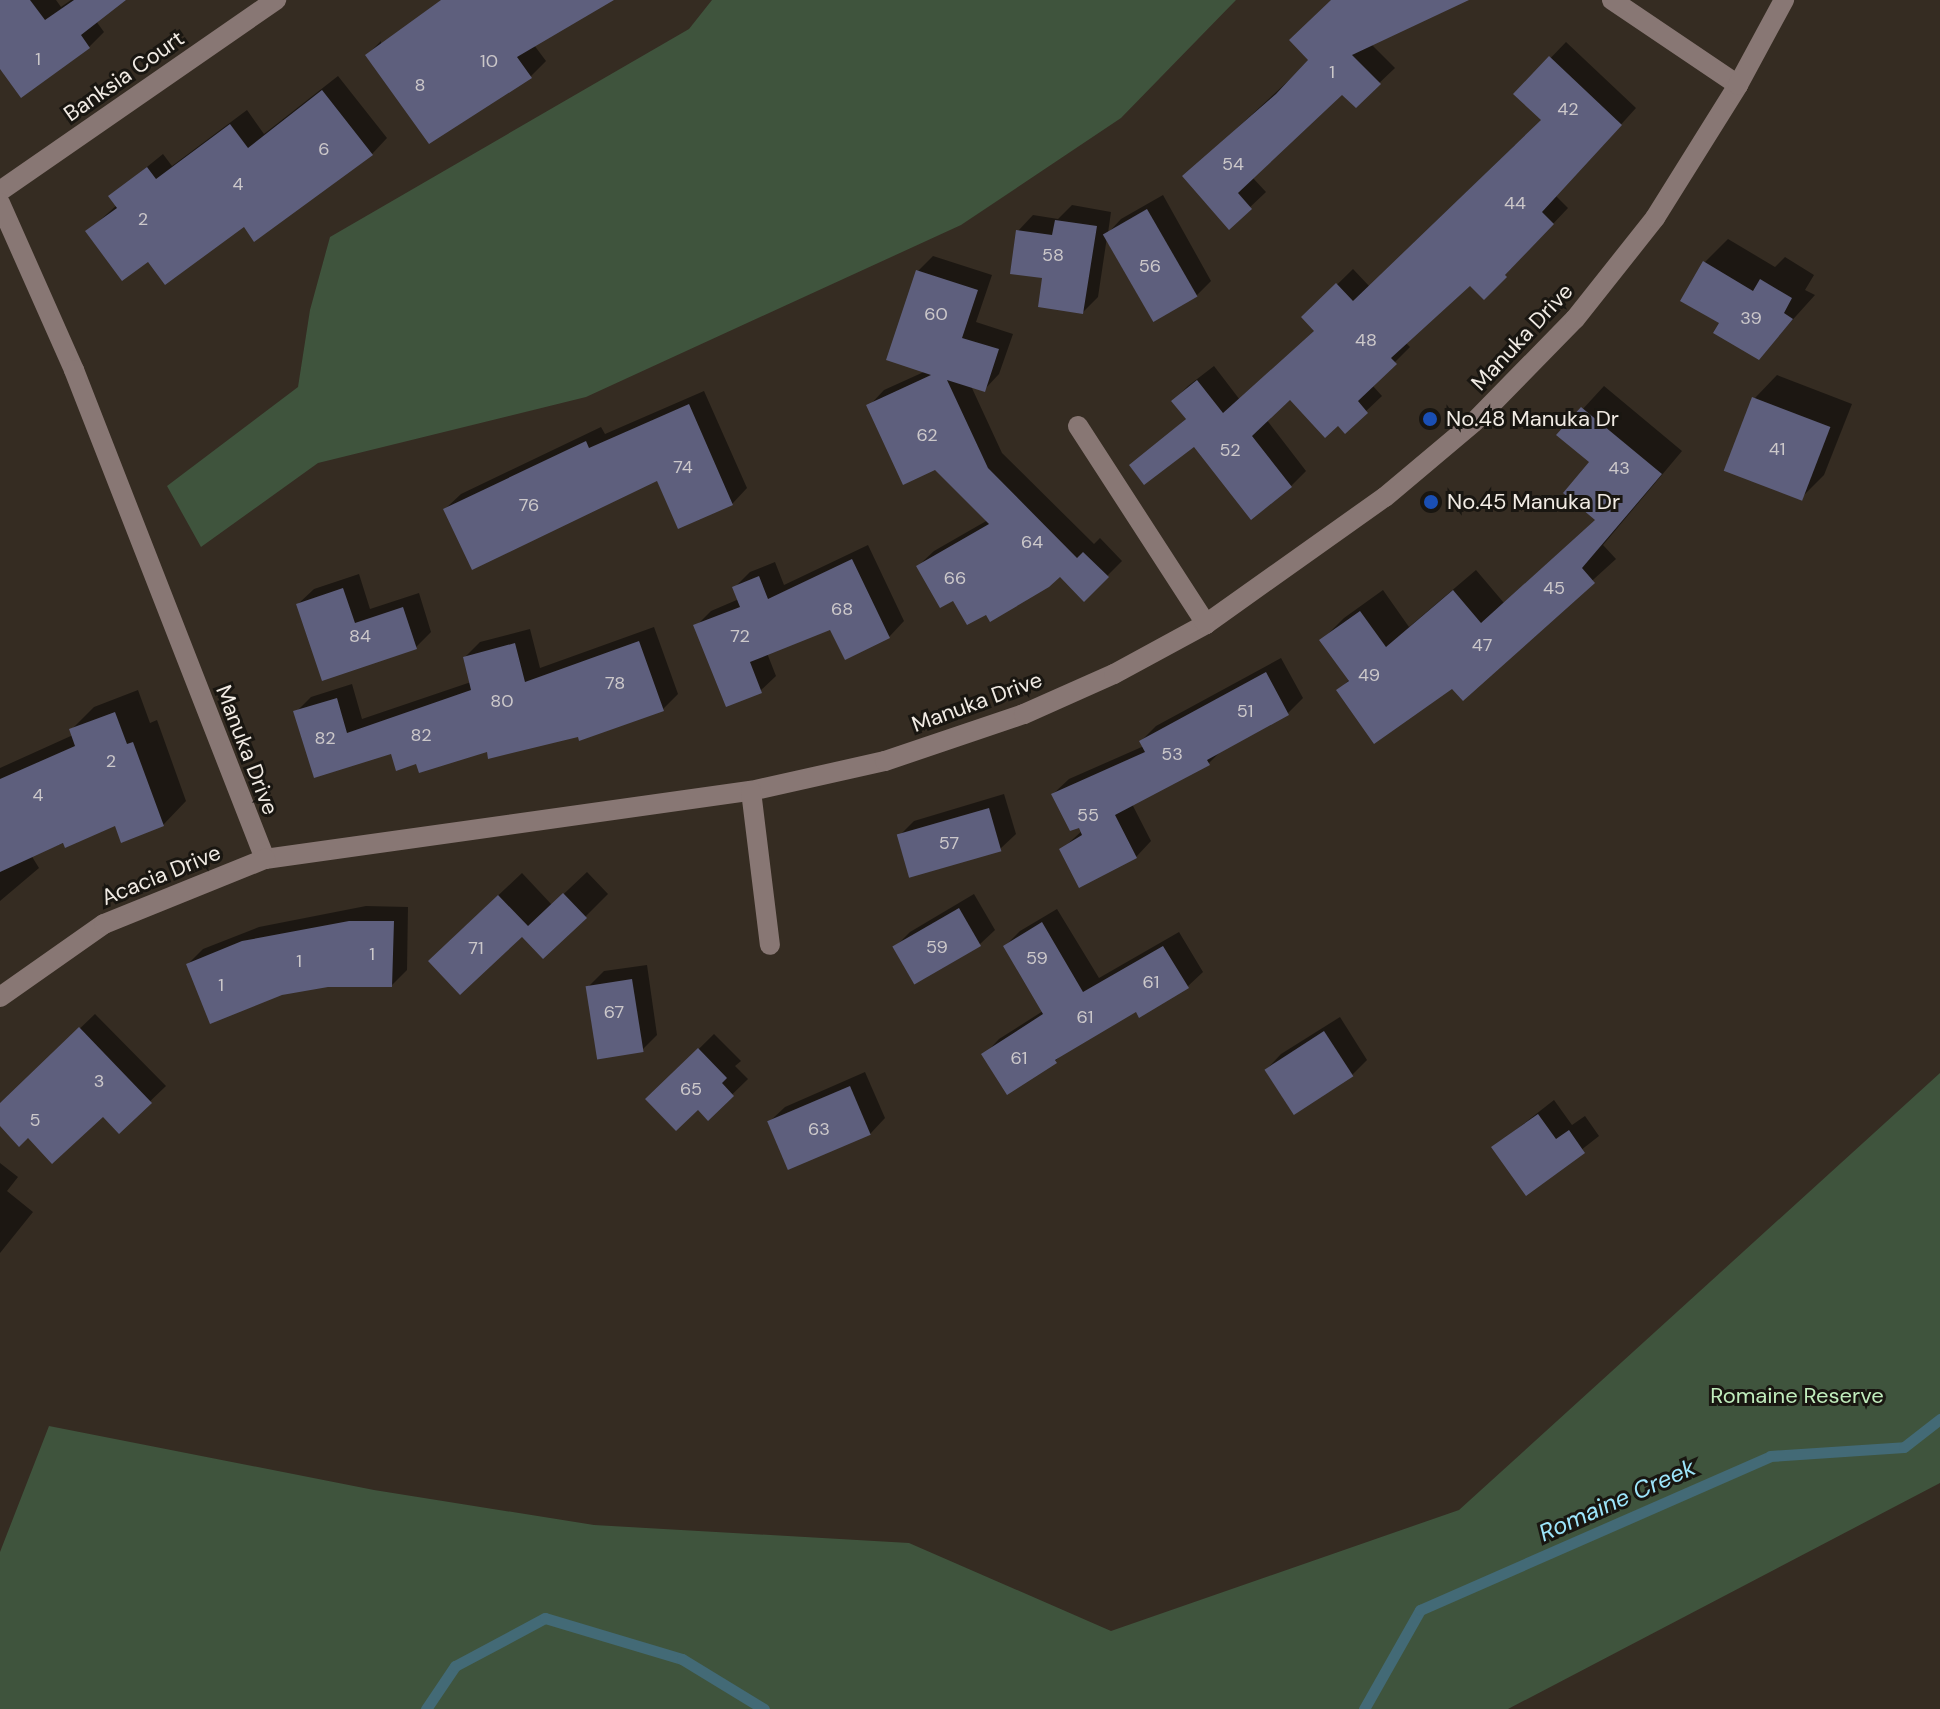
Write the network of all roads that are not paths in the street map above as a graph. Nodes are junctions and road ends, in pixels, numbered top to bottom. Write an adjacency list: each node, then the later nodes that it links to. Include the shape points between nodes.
1 (276, 0): 5 (street, Banksia Court)
2 (1612, 0): 4 (street)
3 (1784, 0): 4 (street, Manuka Drive)
4 (1738, 85): 8 (street, Manuka Drive, via 1655,218 1575,319 1474,422 1385,497)
5 (0, 191)
6 (0, 203): 10 (street, Manuka Drive, via 74,370)
7 (1078, 426): 8 (street)
8 (1206, 624): 9 (street, Manuka Drive, via 1114,674 1024,714 885,761)
9 (751, 791): 10 (street, Manuka Drive); 11 (street)
10 (265, 859): 12 (street, Acacia Drive, via 104,924)
11 (770, 945)
12 (0, 997)

